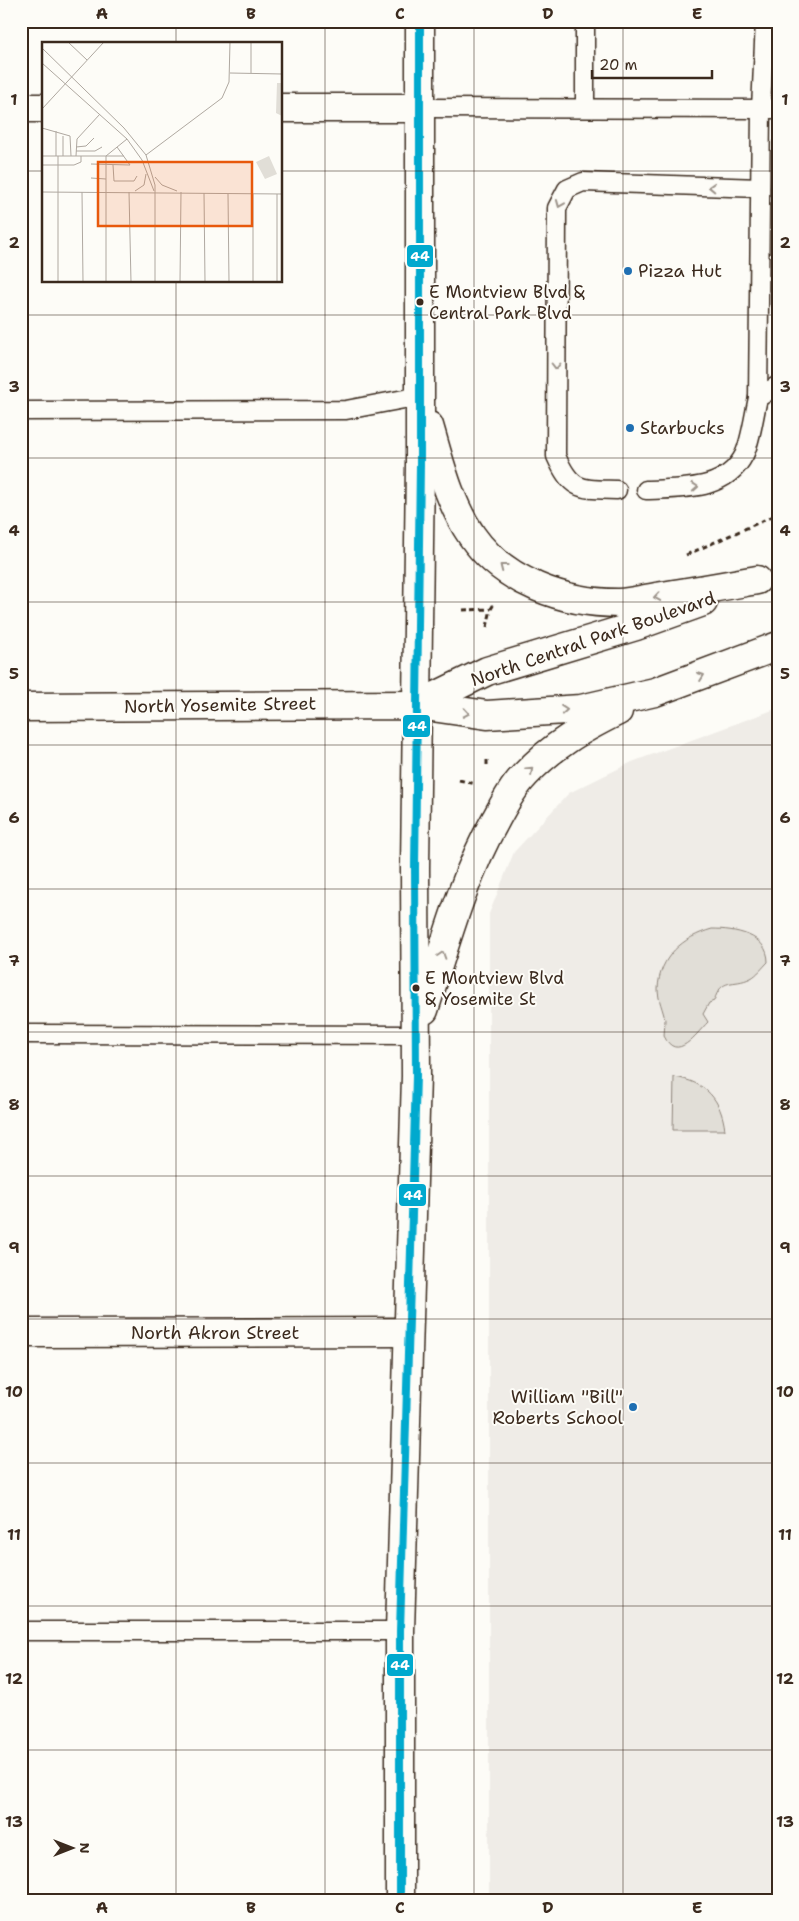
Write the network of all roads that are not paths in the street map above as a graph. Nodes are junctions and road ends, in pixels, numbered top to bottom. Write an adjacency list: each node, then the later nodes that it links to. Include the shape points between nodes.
1 (420, 21): 8 (main road)
2 (586, 21): 4 (lane)
3 (765, 21): 9 (lane)
4 (584, 107): 8 (lane); 9 (lane)
5 (21, 108): 6 (main road)
6 (42, 108)
7 (282, 108): 8 (main road)
8 (420, 108): 12 (main road)
9 (769, 109): 10 (lane)
10 (760, 188): 13 (lane); 15 (lane, one-way to 15, via 582,182 567,189 557,208 556,456 565,475 582,489)
11 (778, 385): 13 (lane)
12 (420, 396): 14 (lane, via 346,410); 17 (main road, one-way to 12, via 620,603 561,596 515,576 494,560 472,536 458,511 444,478); 20 (main road)
13 (758, 398): 16 (lane, one-way to 13, via 705,486 725,477 744,456)
14 (21, 410)
15 (617, 490)
16 (646, 490)
17 (767, 575): 20 (main road, North Central Park Boulevard, via 692,607 487,671)
18 (778, 646): 19 (main road, North Central Park Boulevard, one-way to 18)
19 (655, 692): 20 (main road, North Central Park Boulevard, one-way to 19, via 475,715 515,714 580,709); 23 (main road, one-way to 19, via 466,878 485,838 519,783 572,734)
20 (418, 705): 21 (main road, North Yosemite Street); 23 (main road)
21 (21, 707)
22 (21, 1034): 23 (lane)
23 (416, 1035): 24 (main road)
24 (408, 1332): 25 (main road, North Akron Street); 26 (main road)
25 (21, 1333)
26 (400, 1630): 27 (lane); 28 (main road)
27 (21, 1631)
28 (400, 1900)

